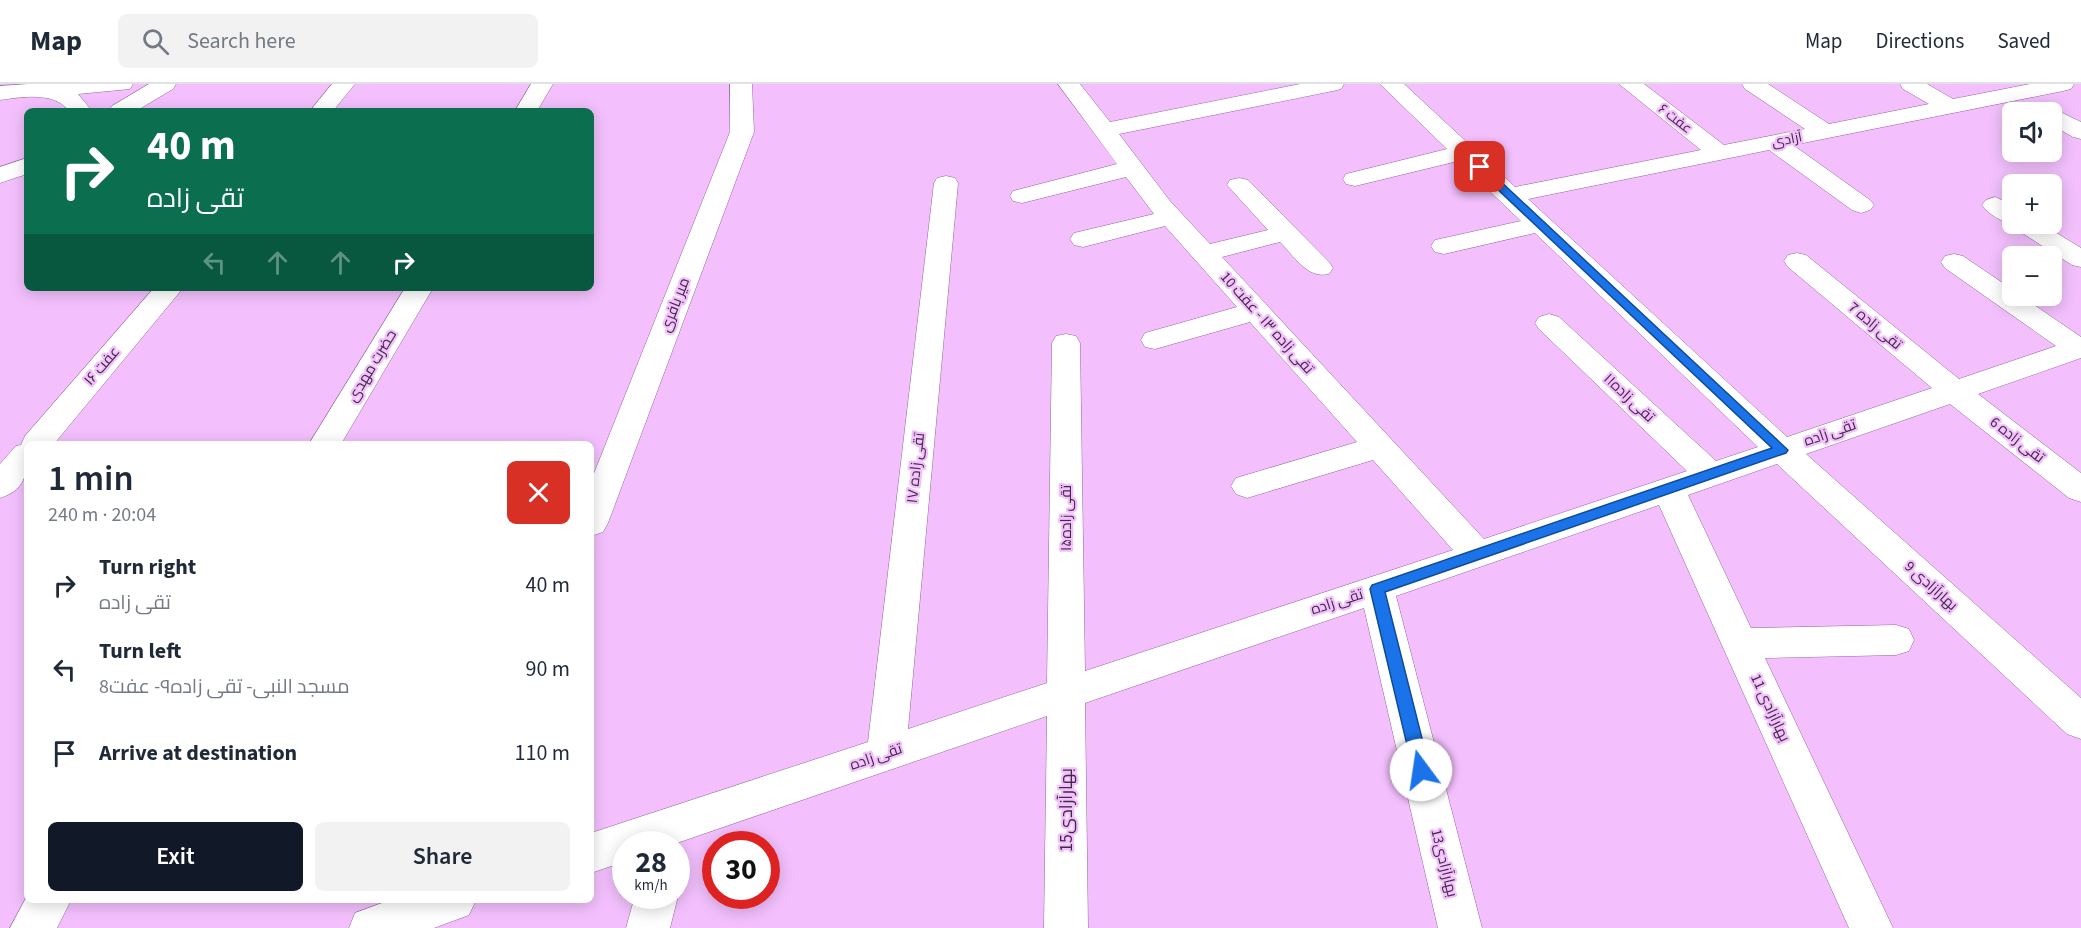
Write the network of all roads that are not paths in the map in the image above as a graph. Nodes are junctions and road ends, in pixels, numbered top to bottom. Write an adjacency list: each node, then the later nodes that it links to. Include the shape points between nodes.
1 (122, 84): 13 (street)
2 (165, 84): 19 (street)
3 (344, 84): 20 (street)
4 (543, 84): 21 (street)
5 (741, 84): 67 (street, میر بافری, via 742,132)
6 (1069, 84): 23 (street, تقی زاده ۱۳ - عفت 10)
7 (1333, 84): 23 (street)
8 (1391, 84): 27 (street, بهارآزادی 9)
9 (1630, 84): 28 (street, عفت ۶)
10 (1753, 84): 24 (street)
11 (1911, 84): 17 (street)
12 (2063, 84): 15 (street, آزادی)
13 (35, 91): 14 (street); 18 (street, via 69,99)
14 (0, 93)
15 (2015, 94): 16 (street); 17 (street, آزادی)
16 (2030, 102)
17 (1950, 107): 24 (street, آزادی)
18 (79, 108)
19 (125, 108)
20 (324, 108)
21 (528, 108)
22 (2062, 121): 25 (street)
23 (1104, 130): 30 (street, تقی زاده ۱۳ - عفت 10)
24 (1825, 132): 26 (street, آزادی)
25 (2081, 132)
26 (1773, 142): 28 (street, آزادی); 37 (street)
27 (1464, 152): 32 (street); 35 (street, بهارآزادی 9)
28 (1720, 153): 35 (street, آزادی)
29 (24, 166): 31 (street)
30 (1132, 168): 36 (street); 38 (street, تقی زاده ۱۳ - عفت 10)
31 (0, 176)
32 (1355, 179)
33 (946, 183): 74 (street, تقی زاده ۱۷)
34 (1239, 185): 40 (street)
35 (1510, 195): 39 (street, بهارآزادی 9)
36 (1022, 196)
37 (1861, 205)
38 (1171, 217): 42 (street); 44 (street, تقی زاده ۱۳ - عفت 10)
39 (1541, 224): 43 (street); 60 (street, بهارآزادی 9)
40 (1286, 233): 44 (street); 48 (street)
41 (2041, 234): 45 (street)
42 (1083, 239)
43 (1444, 246)
44 (1204, 253): 51 (street, تقی زاده ۱۳ - عفت 10)
45 (2081, 259)
46 (1797, 261): 56 (street, تقی زاده 7)
47 (1953, 262): 55 (street)
48 (1320, 268)
49 (166, 291): 57 (street, عفت ۱۶)
50 (417, 291): 58 (street, حضرت مهدی)
51 (1257, 311): 53 (street); 59 (street, تقی زاده ۱۳ - عفت 10)
52 (1549, 322): 62 (street, تقی زاده۱۱)
53 (1155, 340)
54 (1066, 343): 72 (street, تقی زاده۱۵)
55 (2080, 348): 56 (street, تقی زاده)
56 (1954, 391): 60 (street, تقی زاده); 66 (street, تقی زاده 6)
57 (39, 441)
58 (327, 441)
59 (1379, 447): 64 (street); 68 (street, تقی زاده ۱۳ - عفت 10)
60 (1781, 450): 62 (street, تقی زاده); 73 (street, بهارآزادی 9)
61 (24, 458): 63 (street)
62 (1710, 474): 65 (street, تقی زاده)
63 (0, 486)
64 (1247, 486)
65 (1668, 488): 68 (street, تقی زاده); 71 (street, بهارآزادی 11)
66 (2081, 490)
67 (594, 515)
68 (1476, 553): 69 (street, تقی زاده)
69 (1377, 589): 72 (street, تقی زاده); 85 (street, بهارآزادی13)
70 (1896, 640): 71 (street)
71 (1740, 644): 86 (street, بهارآزادی 11)
72 (1066, 692): 74 (street, تقی زاده); 84 (street, بهارآزادی15)
73 (2081, 722)
74 (886, 754): 75 (street, تقی زاده)
75 (681, 831)
76 (612, 848): 77 (street, تقی زاده)
77 (594, 852)
78 (47, 903): 81 (street)
79 (442, 903): 82 (street)
80 (653, 909): 83 (street)
81 (32, 928)
82 (371, 928)
83 (648, 928)
84 (1066, 928)
85 (1460, 928)
86 (1871, 928)

